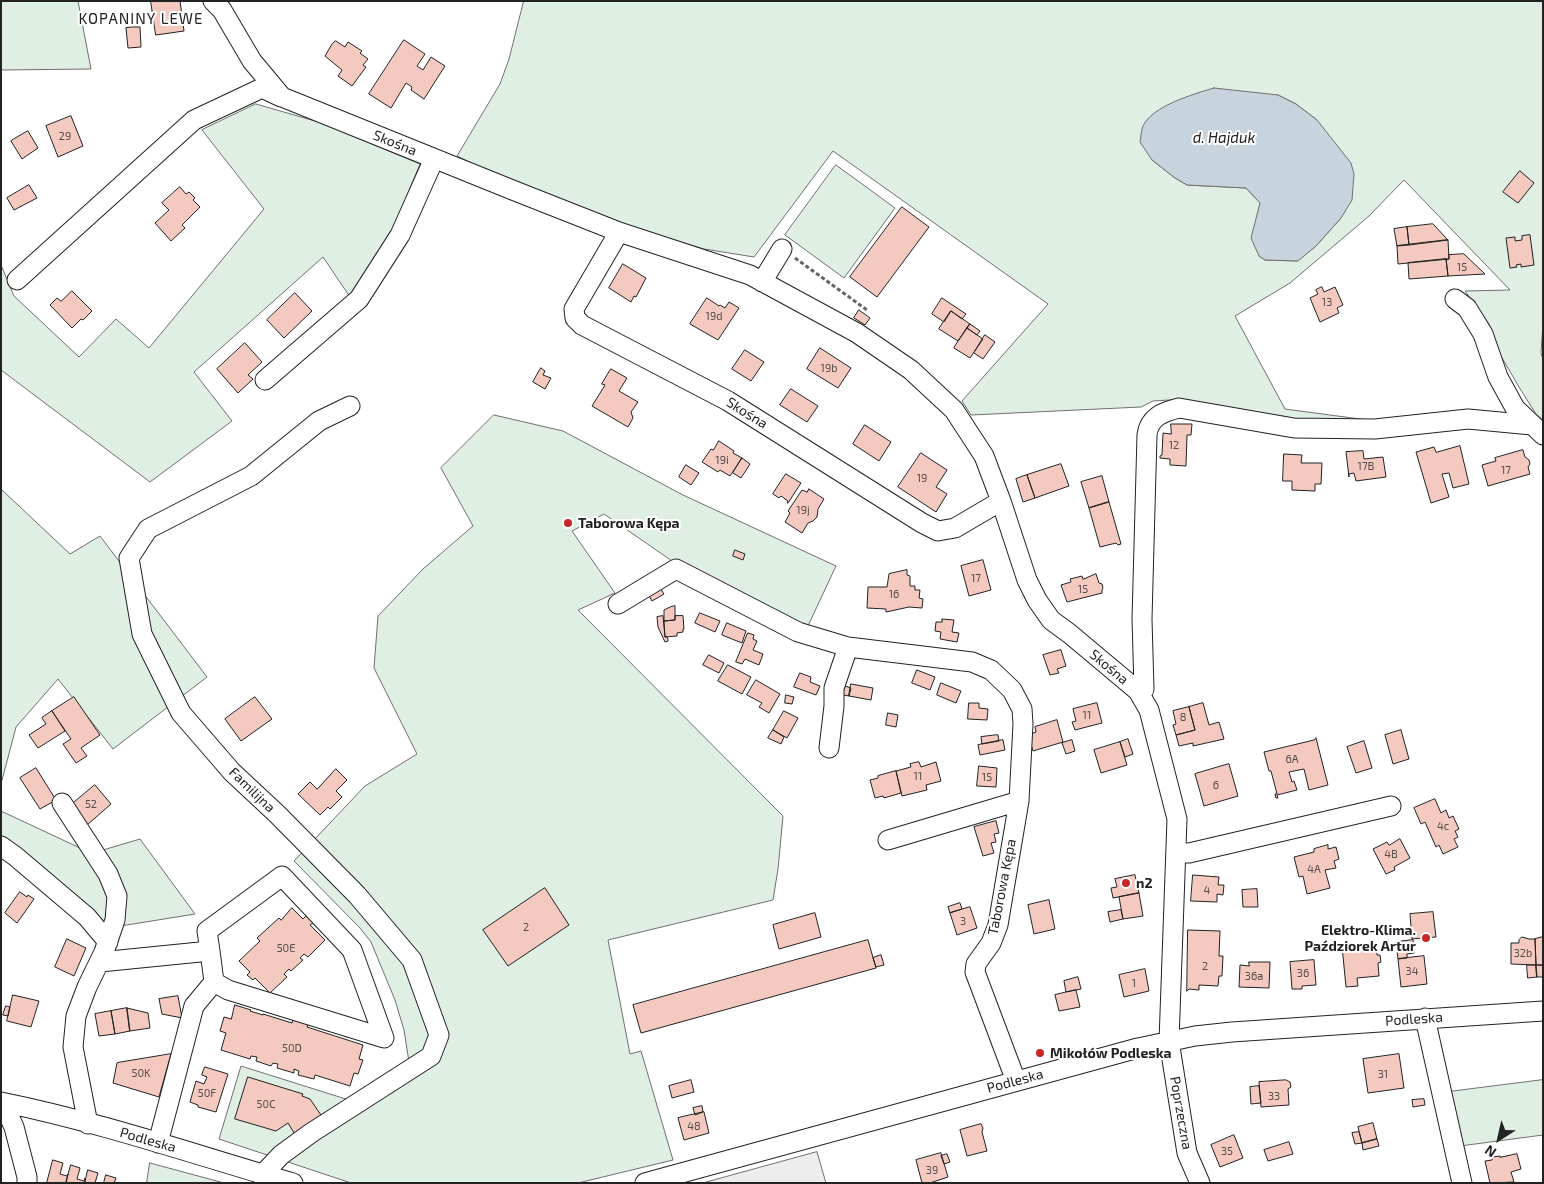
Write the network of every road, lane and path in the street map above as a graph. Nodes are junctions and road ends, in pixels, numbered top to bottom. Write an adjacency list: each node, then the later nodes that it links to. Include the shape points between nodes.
1 (221, 4): 2 (street, Skośna, via 252,61)
2 (282, 97): 3 (street, Skośna); 6 (street, via 262,88 194,120)
3 (434, 159): 4 (street, Skośna); 10 (street, via 400,235 359,299)
4 (620, 232): 7 (street, Skośna, via 750,275); 13 (street, Skośna, via 574,309 575,318 582,325 728,400 938,531 954,528)
5 (782, 249): 7 (street); 9 (path)
6 (17, 280)
7 (762, 282): 13 (street, Skośna, via 857,333 911,370 941,397 954,410 984,456)
8 (1455, 299): 12 (street, via 1467,308 1483,334 1498,377 1515,408)
9 (867, 310)
10 (266, 380)
11 (350, 406): 35 (street, Familijna, via 319,421 251,476 148,528 129,558 142,634 181,713 232,772 357,895 412,960 439,1035 431,1056 281,1155)
12 (1537, 430): 16 (street, via 1468,419 1375,429 1294,428 1178,408 1151,421 1147,429 1142,609 1144,689)
13 (1001, 501): 16 (street, Skośna, via 1027,580 1050,620)
14 (618, 604): 15 (street, Taborowa Kępa, via 676,568 798,632)
15 (848, 647): 17 (street, via 834,688); 18 (street, Taborowa Kępa, via 972,662 991,670 1012,690 1022,709)
16 (1138, 692): 23 (street, Skośna, via 1149,710 1177,819)
17 (829, 748)
18 (1018, 801): 21 (street); 31 (street, Taborowa Kępa, via 998,925 991,943 976,964 975,972)
19 (62, 803): 24 (street, via 108,874 117,896 115,920)
20 (1391, 806): 23 (street, via 1189,853)
21 (888, 840)
22 (1, 846): 24 (street, via 87,917)
23 (1176, 853): 30 (street, Skośna)
24 (108, 942): 26 (street)
25 (210, 951): 26 (street); 27 (street); 27 (street, via 207,931 282,876 352,950 384,1038 228,990)
26 (100, 962): 33 (street, via 76,1016 73,1047)
27 (214, 982): 34 (street, via 194,1006)
28 (1543, 1011): 29 (street, Podleska)
29 (1425, 1018): 30 (street, Podleska, via 1232,1032); 39 (street)
30 (1169, 1041): 31 (street, Podleska); 38 (street, Poprzeczna, via 1187,1153)
31 (1016, 1081): 37 (street, Podleska)
32 (2, 1102): 33 (street, Podleska); 36 (street, via 14,1127)
33 (88, 1124): 34 (street, Podleska)
34 (158, 1143): 35 (street, Podleska)
35 (276, 1179)
36 (27, 1183)
37 (645, 1183)
38 (1200, 1183)
39 (1462, 1183)

